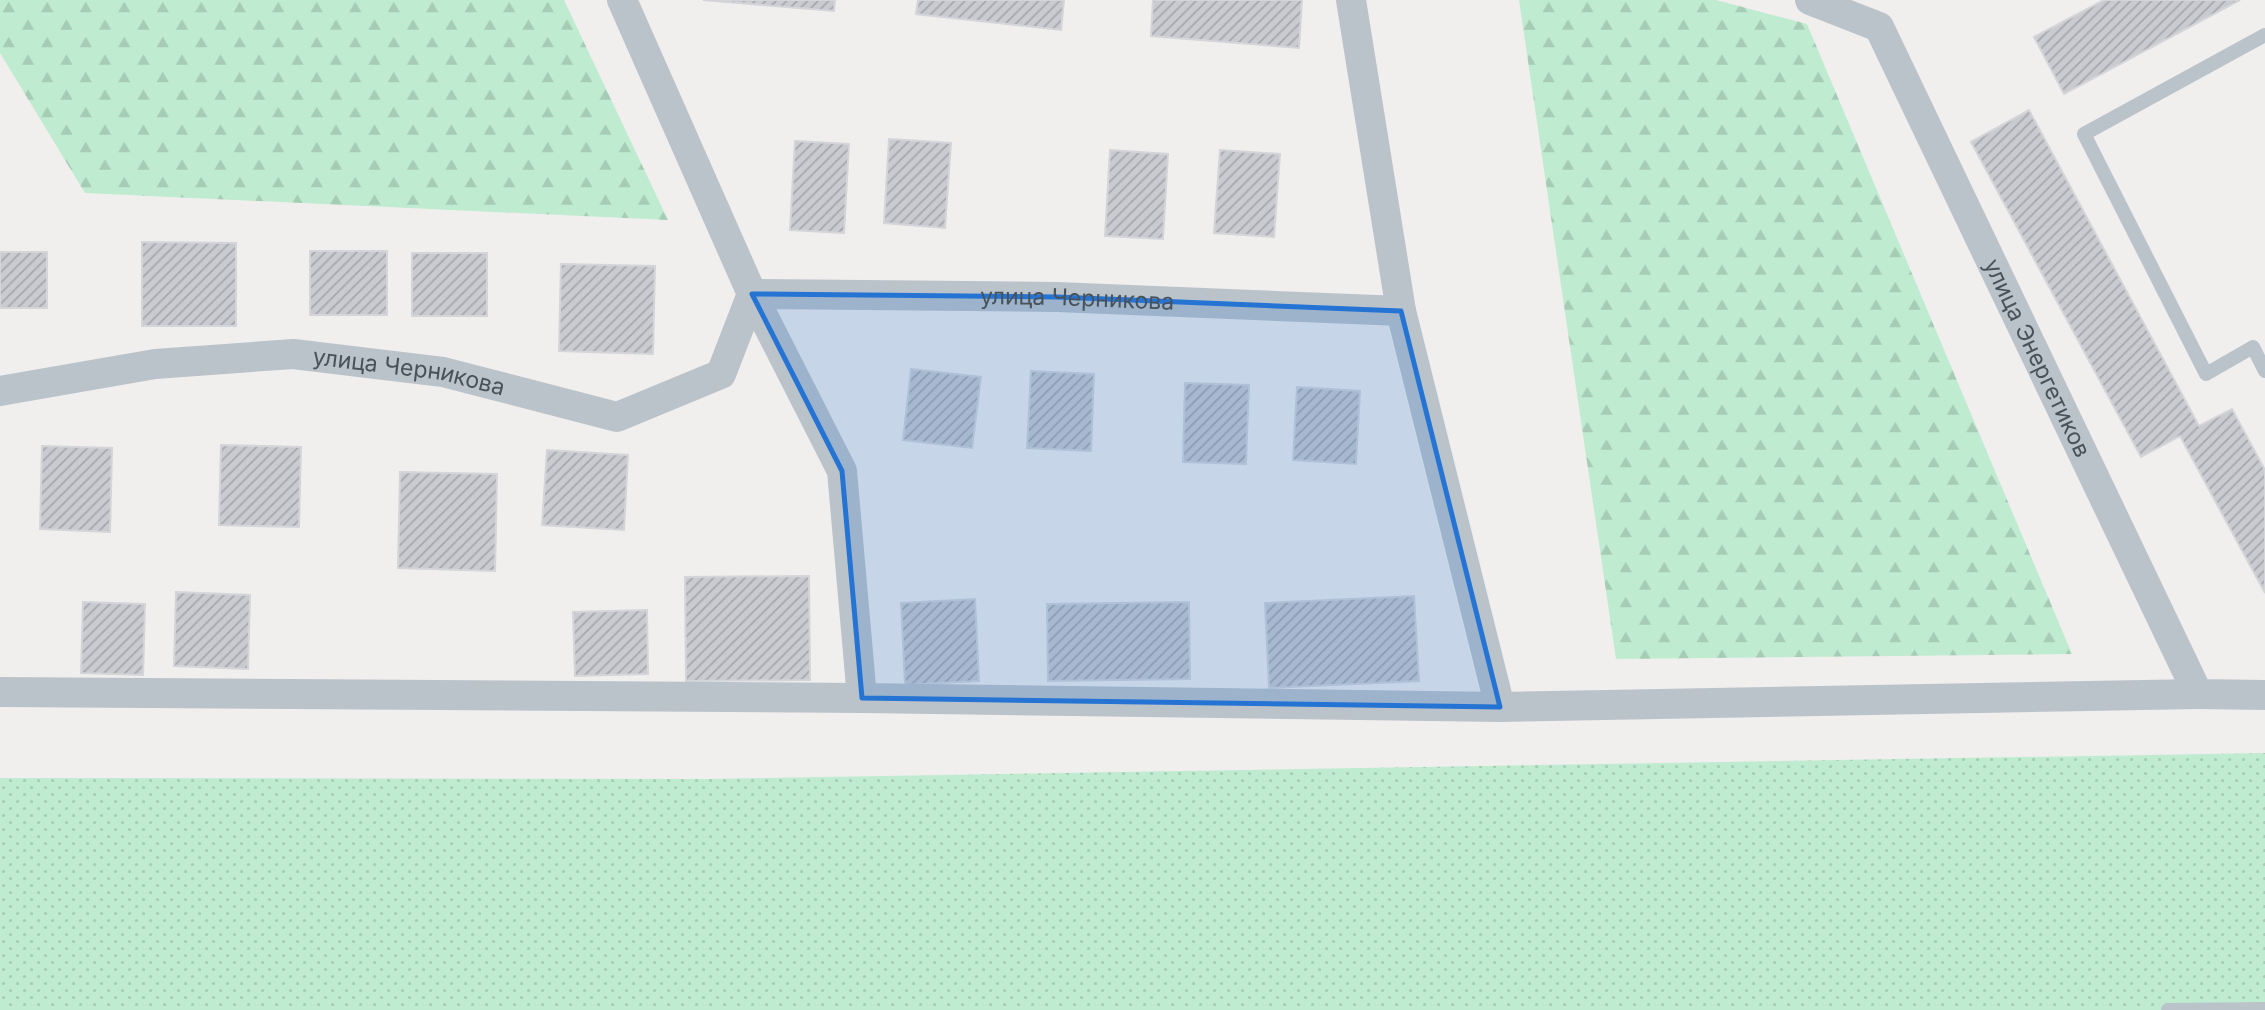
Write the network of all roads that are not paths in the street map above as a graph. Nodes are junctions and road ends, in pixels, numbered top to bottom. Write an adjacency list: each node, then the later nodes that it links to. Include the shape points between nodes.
1 (622, 0): 5 (street)
2 (1351, 0): 6 (street)
3 (1810, 0): 10 (street, улица Энергетиков, via 1879,27)
4 (2265, 35): 7 (lane, via 2084,134 2206,374 2253,347)
5 (752, 294): 6 (street, улица Черникова, via 1057,297); 8 (street, улица Черникова, via 721,374 617,417 443,372 293,354 155,364); 12 (street, via 842,471)
6 (1401, 311): 13 (street)
7 (2265, 371)
8 (0, 391)
9 (0, 692): 12 (street)
10 (2198, 694): 11 (street); 13 (street)
11 (2265, 695)
12 (862, 698): 13 (street)
13 (1500, 707)
14 (2265, 1009): 15 (lane)
15 (2168, 1010)

